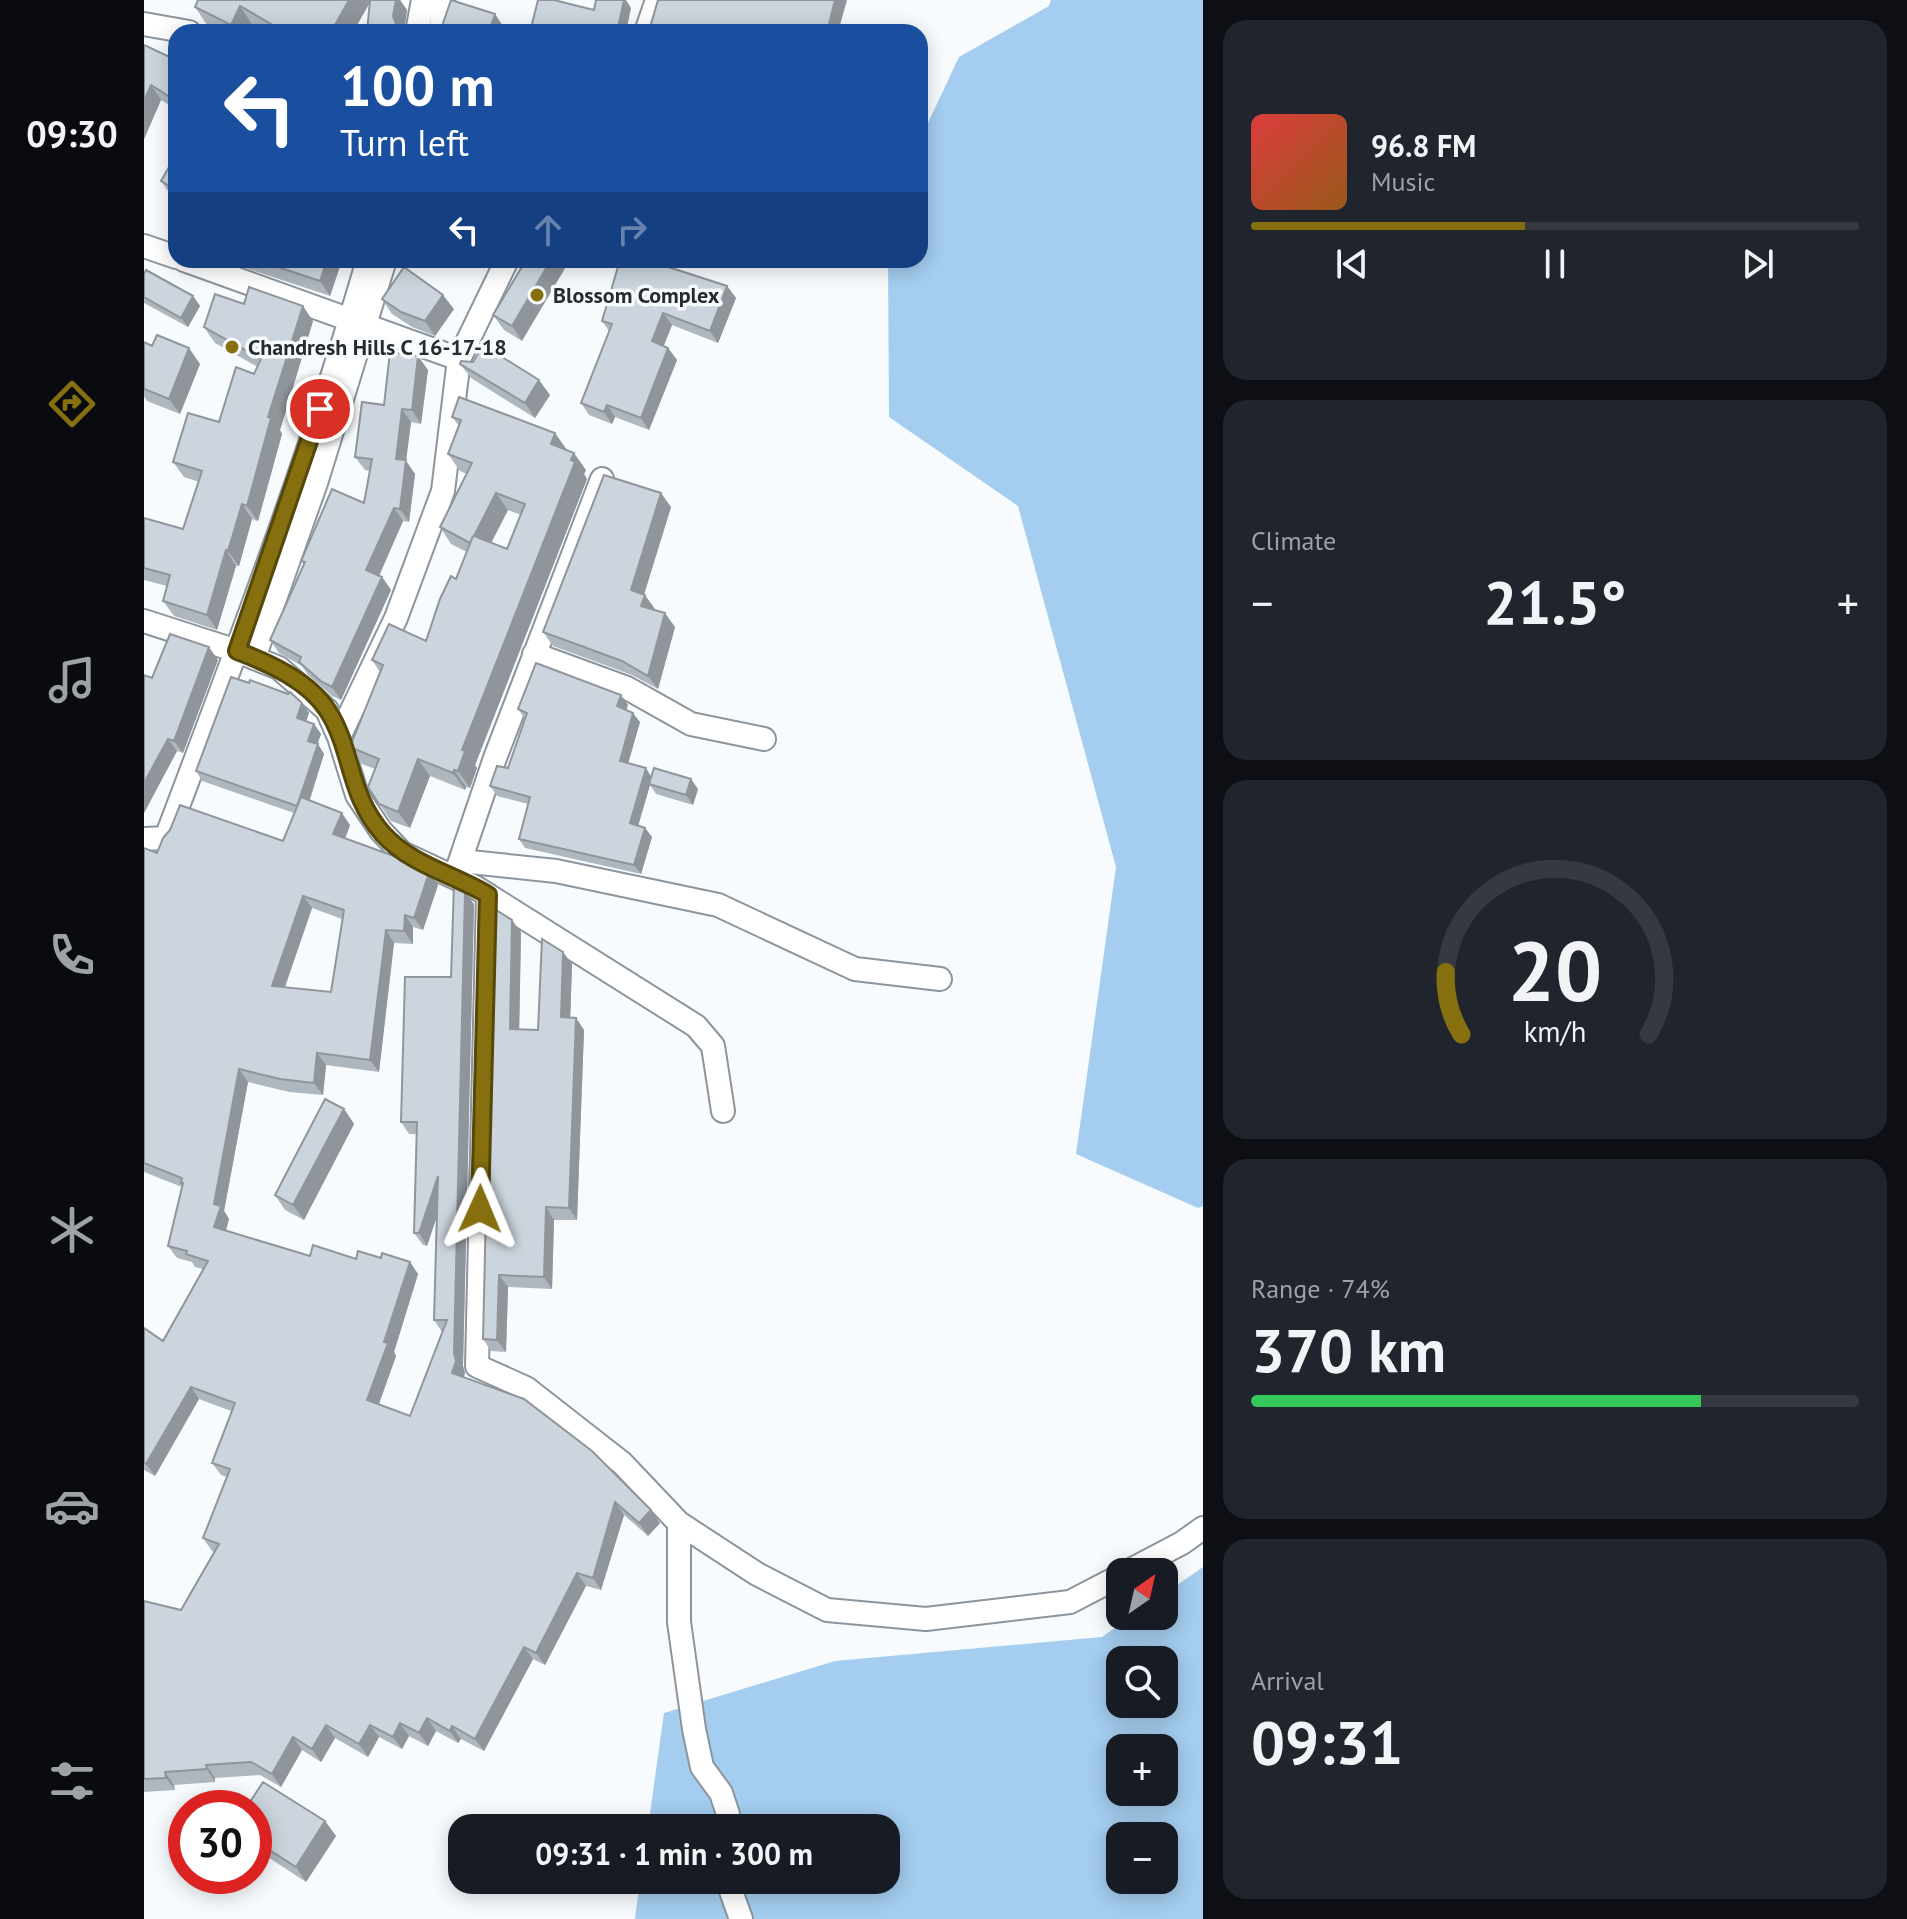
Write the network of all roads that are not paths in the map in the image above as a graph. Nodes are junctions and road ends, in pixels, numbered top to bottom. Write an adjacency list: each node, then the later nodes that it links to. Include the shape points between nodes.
1 (423, 0): 5 (street)
2 (442, 0): 6 (street)
3 (657, 0): 7 (street)
4 (144, 24): 8 (street)
5 (418, 24)
6 (441, 24)
7 (649, 24)
8 (168, 28)
9 (144, 246): 10 (street)
10 (168, 254)
11 (207, 268): 15 (street)
12 (367, 268): 15 (street)
13 (381, 268): 15 (street)
14 (503, 268): 16 (street)
15 (358, 321): 16 (street); 19 (street)
16 (459, 359): 21 (street, via 443,491 396,618)
17 (602, 479): 20 (street)
18 (144, 621): 19 (street)
19 (246, 654): 21 (street, via 279,668 303,687 327,710); 23 (street, via 166,838)
20 (534, 654): 22 (street, via 627,688 691,724); 24 (street)
21 (339, 737): 24 (street, via 357,795 381,831 402,853)
22 (764, 739)
23 (144, 839)
24 (458, 869): 25 (street); 26 (street, via 556,871 718,905 855,969)
25 (488, 895): 27 (street, via 696,1026 713,1046); 28 (street, via 477,1366 526,1388 622,1463)
26 (940, 979)
27 (723, 1111)
28 (679, 1523): 31 (street, via 757,1574 827,1610 926,1619 1070,1602); 32 (street, via 679,1622 694,1729 702,1767 721,1793)
29 (1203, 1528): 30 (street)
30 (1154, 1558)
31 (1106, 1583)
32 (728, 1814)
33 (732, 1894): 34 (street)
34 (741, 1919)

